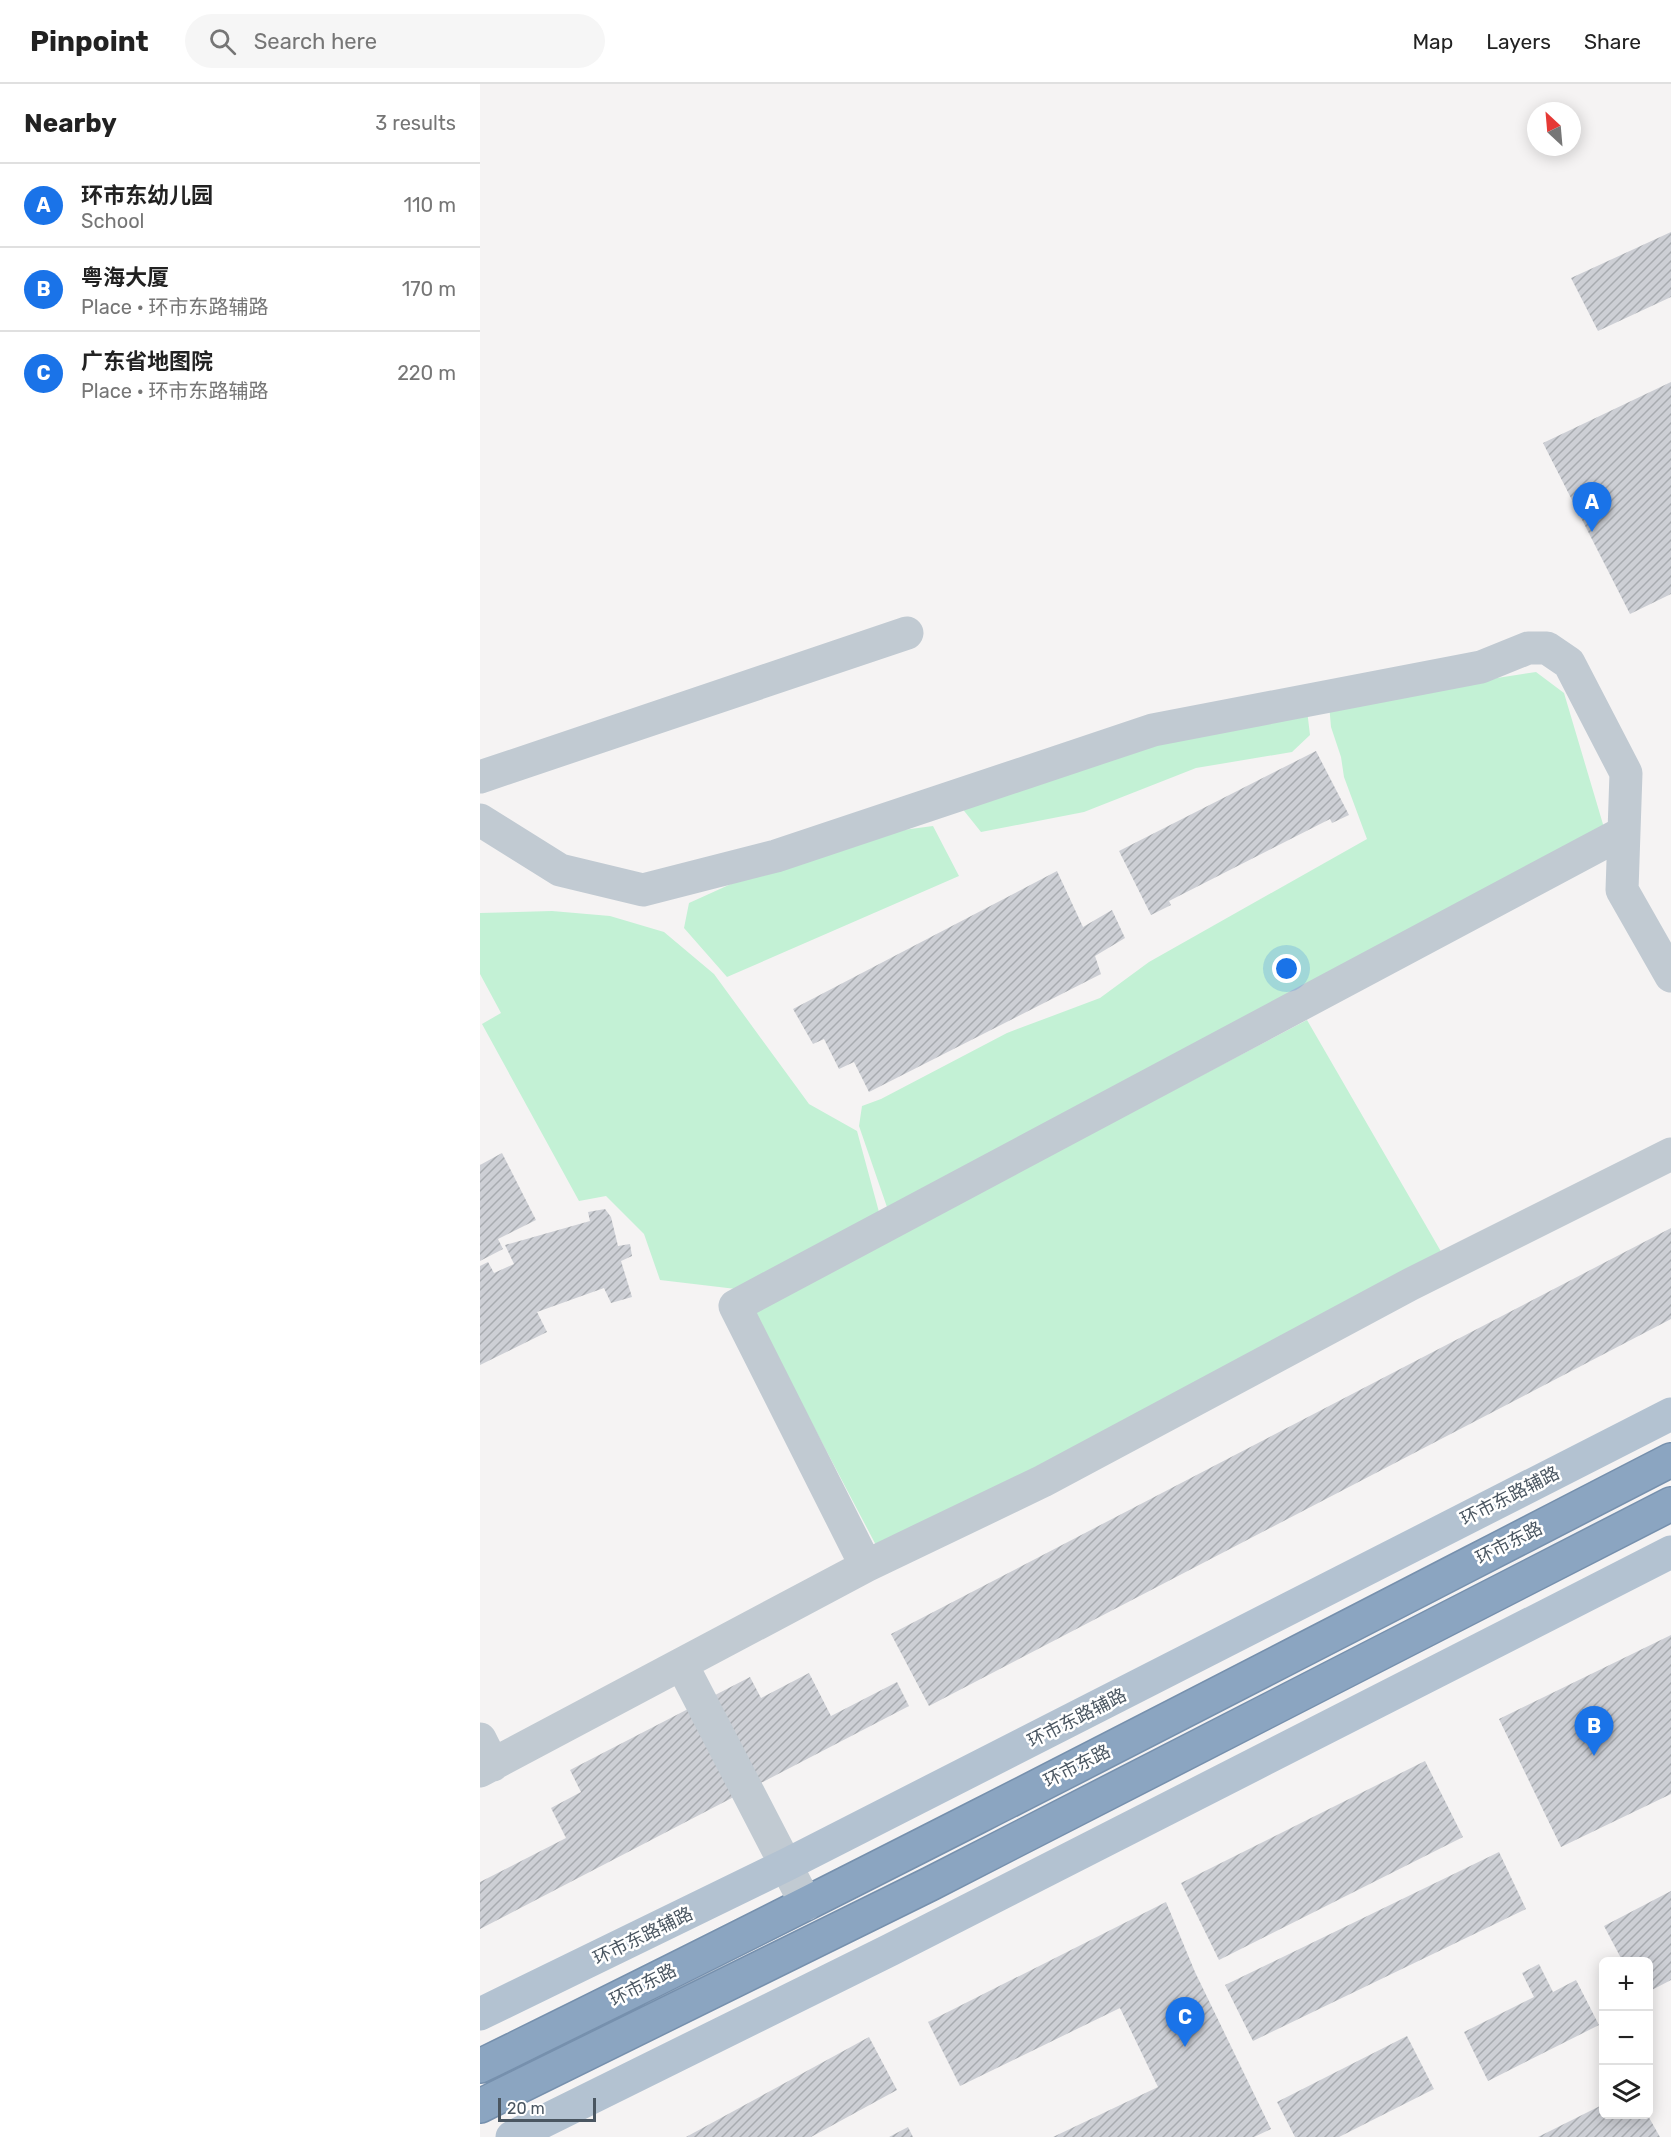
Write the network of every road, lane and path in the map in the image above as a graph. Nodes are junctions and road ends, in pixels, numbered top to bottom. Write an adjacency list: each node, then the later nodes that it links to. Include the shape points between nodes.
1 (907, 633): 2 (street)
2 (480, 777)
3 (480, 820): 4 (street, via 560,870 643,890 776,856 1153,730 1481,666 1528,648 1547,648 1569,663 1626,772)
4 (1624, 832): 5 (street, via 1622,890); 11 (street, via 735,1306)
5 (1671, 976)
6 (1671, 1154): 11 (street, via 1411,1284 1043,1481)
7 (1671, 1414): 14 (main road, 环市东路辅路)
8 (1671, 1460): 15 (highway, 环市东路)
9 (1671, 1504): 18 (highway, 环市东路, via 930,1884)
10 (1671, 1552): 19 (main road, via 900,1945)
11 (866, 1566): 12 (street)
12 (682, 1665): 13 (street); 14 (street)
13 (484, 1759)
14 (786, 1865): 15 (street); 16 (main road, 环市东路辅路)
15 (806, 1904): 17 (highway, 环市东路)
16 (480, 2014)
17 (480, 2066)
18 (480, 2106)
19 (512, 2137)

